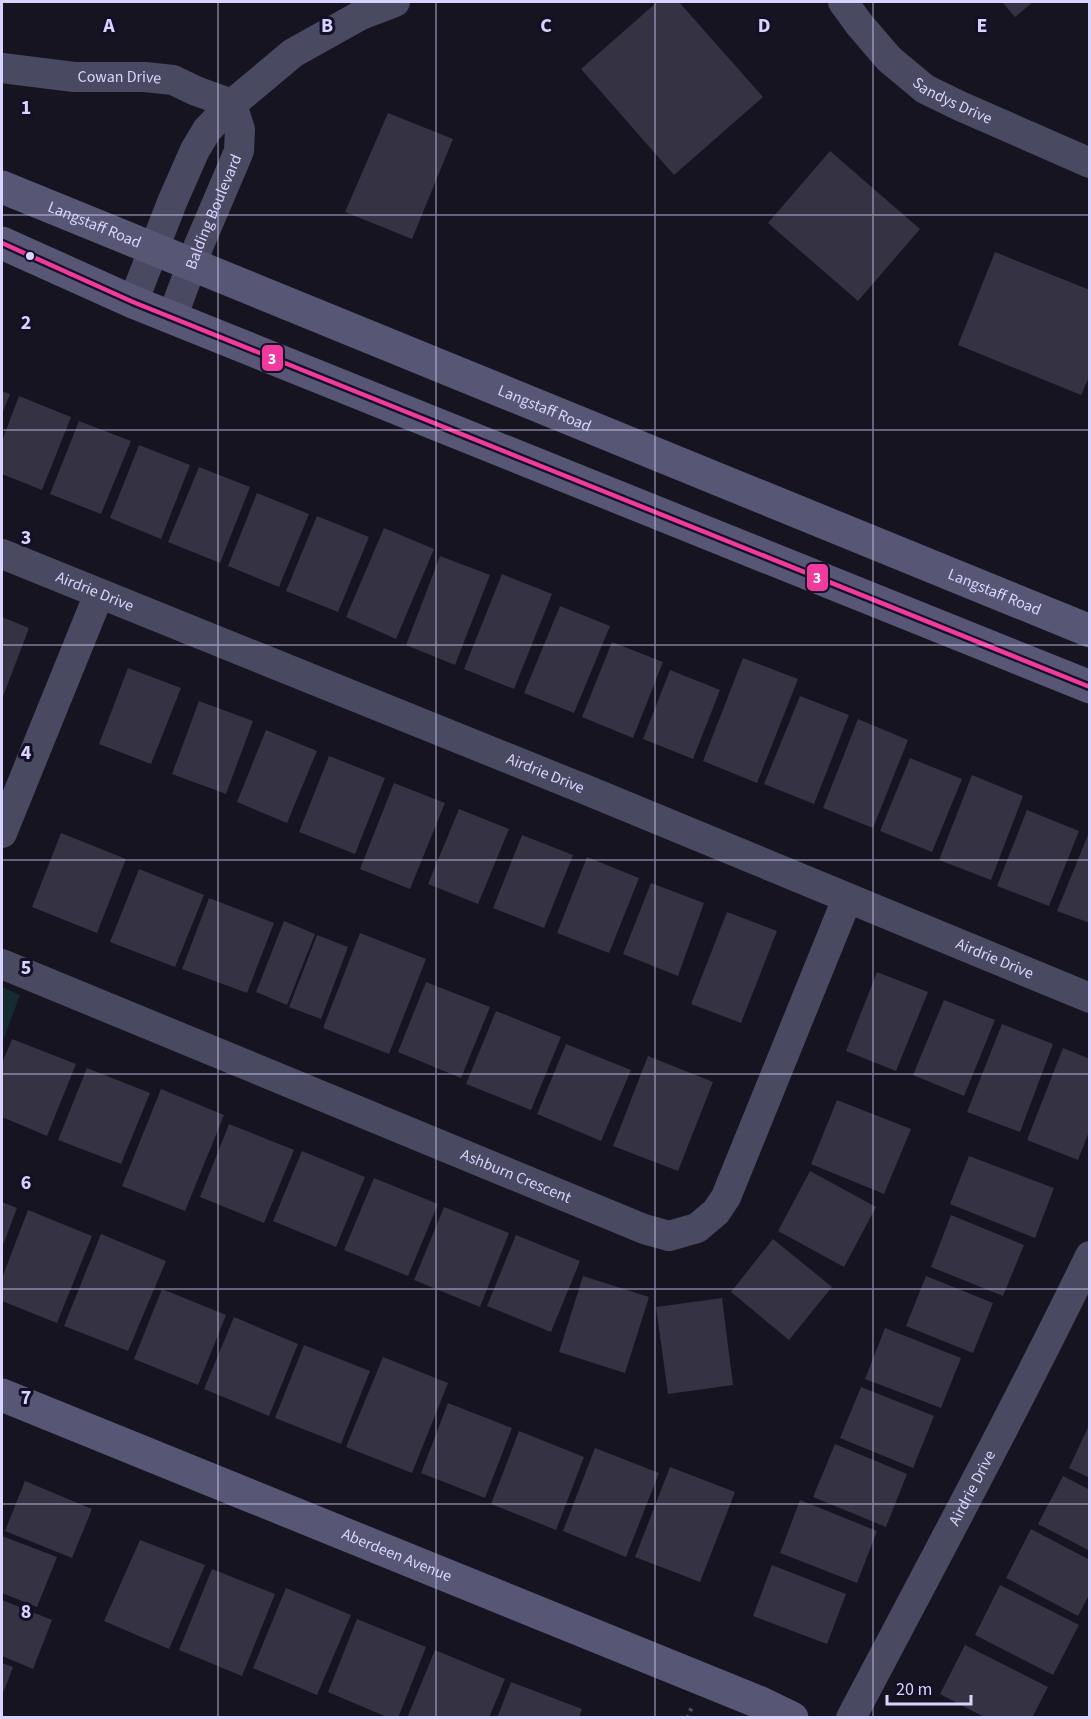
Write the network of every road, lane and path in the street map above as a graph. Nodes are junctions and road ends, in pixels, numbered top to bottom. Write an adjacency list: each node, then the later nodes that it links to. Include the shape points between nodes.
1 (395, 2): 4 (street, via 361,15 293,53)
2 (843, 2): 5 (street, Sandys Drive, via 889,59 925,89)
3 (2, 68): 4 (street, Cowan Drive, via 74,77 173,80)
4 (232, 104): 8 (street, via 207,130 195,150); 9 (street, Balding Boulevard, via 240,130 239,151)
5 (1089, 163)
6 (2, 187): 8 (main road, Langstaff Road)
7 (2, 243): 10 (main road)
8 (153, 247): 9 (main road, Langstaff Road); 10 (street)
9 (191, 264): 11 (street, Balding Boulevard); 14 (main road, Langstaff Road)
10 (133, 302): 11 (main road)
11 (172, 318): 15 (main road)
12 (2, 554): 13 (street, Airdrie Drive)
13 (99, 594): 16 (street); 17 (street, Airdrie Drive)
14 (1089, 631)
15 (1089, 687)
16 (2, 833)
17 (847, 899): 18 (street, Ashburn Crescent, via 726,1197 697,1228 669,1236 633,1225); 19 (street, Airdrie Drive)
18 (2, 964)
19 (1089, 998)
20 (1089, 1256): 23 (street, Airdrie Drive)
21 (2, 1395): 22 (main road, Aberdeen Avenue)
22 (792, 1718)
23 (851, 1718)

